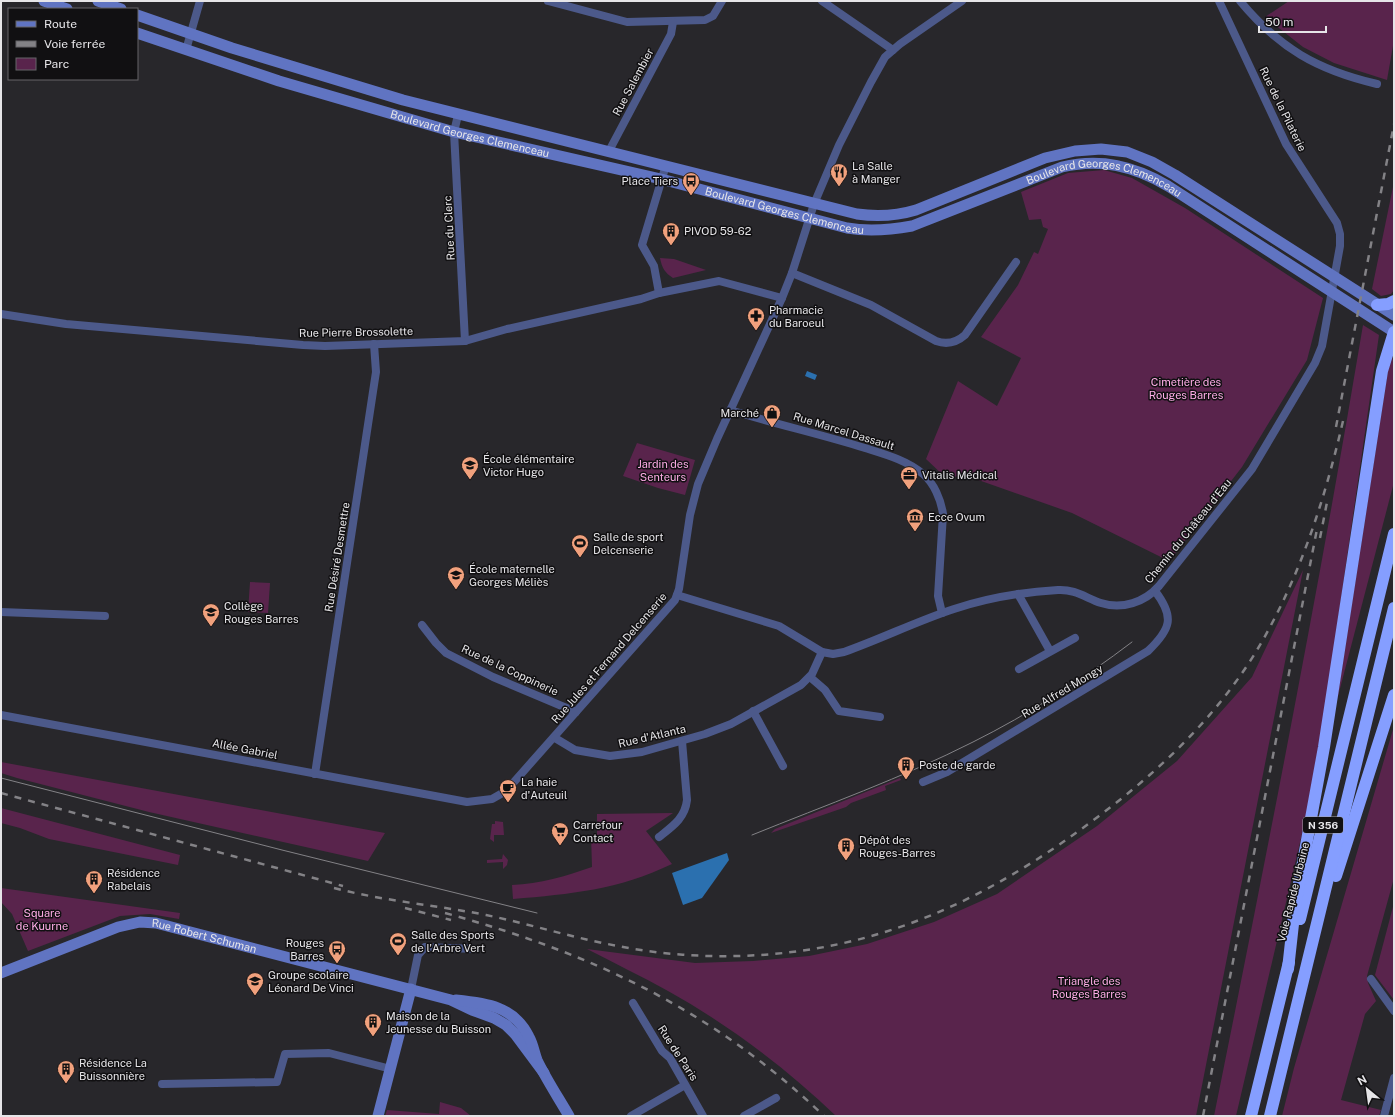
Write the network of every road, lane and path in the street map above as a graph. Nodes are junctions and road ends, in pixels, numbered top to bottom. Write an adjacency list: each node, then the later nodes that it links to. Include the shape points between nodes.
1 (44, 1): 10 (main road)
2 (98, 1): 11 (main road)
3 (200, 1): 15 (street)
4 (548, 1): 13 (street, via 627,22)
5 (722, 1): 13 (street, via 713,16 705,20)
6 (822, 1): 17 (street)
7 (962, 1): 17 (street, Rue Jules et Fernand Delcenserie)
8 (1220, 1): 27 (street, Rue de la Pilaterie, via 1286,144 1337,223 1340,240)
9 (1240, 1): 18 (street, via 1267,30 1296,54 1332,72)
10 (64, 8)
11 (118, 8)
12 (138, 15): 15 (main road, Boulevard Georges Clemenceau)
13 (672, 22): 21 (street, Rue Salembier, via 670,34)
14 (138, 33): 16 (main road, Boulevard Georges Clemenceau)
15 (190, 33): 16 (street); 19 (main road, Boulevard Georges Clemenceau, via 317,75)
16 (186, 50): 20 (main road, Boulevard Georges Clemenceau, via 286,83)
17 (893, 50): 24 (street, Rue Jules et Fernand Delcenserie, via 885,57 871,82)
18 (1377, 84)
19 (458, 115): 20 (street, Rue du Clerc); 21 (main road, Boulevard Georges Clemenceau)
20 (454, 132): 23 (main road, Boulevard Georges Clemenceau); 36 (street, Rue du Clerc)
21 (609, 151): 22 (main road, Boulevard Georges Clemenceau)
22 (666, 165): 23 (street); 24 (main road, Boulevard Georges Clemenceau)
23 (661, 179): 25 (main road, Boulevard Georges Clemenceau); 29 (street, via 642,244 654,266)
24 (814, 204): 25 (street, Rue Jules et Fernand Delcenserie); 32 (main road, Boulevard Georges Clemenceau, via 869,216 899,215 928,206 1060,153 1088,149 1112,150 1138,156 1163,168)
25 (809, 218): 28 (street, Rue Jules et Fernand Delcenserie); 35 (main road, Boulevard Georges Clemenceau, via 864,231 896,229 926,221 1055,169 1086,163 1109,163 1142,172 1155,179)
26 (1016, 262): 28 (street, via 965,335 948,342 936,341 871,305)
27 (1336, 267): 42 (street, Chemin du Château d'Eau, via 1322,346 1312,369 1252,469)
28 (792, 273): 30 (street, Rue Jules et Fernand Delcenserie)
29 (659, 292): 30 (street, Rue Pierre Brossolette, via 718,281); 36 (street, Rue Pierre Brossolette, via 641,299)
30 (782, 298): 40 (street, Rue Jules et Fernand Delcenserie)
31 (1394, 301): 32 (highway)
32 (1376, 304): 34 (main road, Boulevard Georges Clemenceau)
33 (1, 314): 37 (street, Rue Pierre Brossolette, via 66,324 303,345)
34 (1394, 315)
35 (1394, 332): 39 (highway)
36 (465, 341): 37 (street, Rue Pierre Brossolette)
37 (374, 344): 63 (street, Rue Désiré Desmettre, via 376,372)
38 (1394, 346): 39 (highway)
39 (1385, 358): 68 (highway, via 1325,740 1295,906)
40 (730, 410): 44 (street, Rue Jules et Fernand Delcenserie, via 698,484); 47 (street, Rue Marcel Dassault, via 888,456 918,470 926,477 940,501 943,514 938,596)
41 (1394, 534): 68 (highway, Voie Rapide Urbaine / N 356)
42 (1155, 591): 43 (street, Chemin du Château d'Eau, via 1139,601 1116,606 1068,590); 64 (street, Rue Alfred Mongy, via 1166,606 1169,620 1161,636 1148,651 947,772)
43 (1018, 594): 47 (street, Chemin du Château d'Eau, via 980,601); 51 (street)
44 (677, 595): 52 (street, Chemin du Château d'Eau, via 779,626); 57 (street, Rue Jules et Fernand Delcenserie, via 663,615)
45 (1394, 608): 72 (highway, N 356)
46 (1, 612): 48 (street)
47 (942, 613): 52 (street, Chemin du Château d'Eau, via 844,652)
48 (105, 616)
49 (422, 625): 57 (street, Rue de la Coppinerie, via 446,653 493,677)
50 (1075, 638): 51 (street)
51 (1050, 651): 53 (street)
52 (822, 652): 54 (street, Rue d'Atlanta)
53 (1019, 669)
54 (810, 677): 56 (street, Rue d'Atlanta, via 796,688); 59 (street, via 825,690 839,711)
55 (1394, 696): 72 (highway)
56 (753, 711): 61 (street, Rue d'Atlanta, via 722,728); 62 (street)
57 (576, 712): 60 (street, Rue Jules et Fernand Delcenserie)
58 (1, 715): 63 (street, Allée Gabriel)
59 (880, 717)
60 (555, 738): 61 (street, Rue d'Atlanta, via 575,750 610,756 642,752); 65 (street, Rue Jules et Fernand Delcenserie, via 501,795)
61 (682, 741): 66 (street, via 687,800 678,822)
62 (783, 766)
63 (315, 774): 65 (street, Allée Gabriel, via 467,802)
64 (923, 782)
65 (485, 801)
66 (659, 837)
67 (476, 949): 71 (street, via 424,947 418,955)
68 (1288, 969): 85 (highway, Voie Rapide Urbaine / N 356)
69 (1, 972): 71 (main road, Rue Robert Schuman, via 118,927 149,922)
70 (1371, 979): 74 (street)
71 (411, 989): 75 (main road); 81 (main road, Rue Robert Schuman, via 451,1000 506,1025 544,1072)
72 (1298, 1001): 86 (highway, N 356)
73 (633, 1003): 78 (street, Rue de Paris)
74 (1394, 1011)
75 (391, 1069): 77 (street, via 329,1052 285,1054 277,1082); 80 (main road)
76 (1394, 1078): 87 (street)
77 (162, 1084)
78 (685, 1085): 82 (street); 83 (street, Rue de Paris)
79 (776, 1098): 84 (street)
80 (378, 1116)
81 (569, 1116)
82 (631, 1116)
83 (703, 1116)
84 (744, 1116)
85 (1251, 1116)
86 (1270, 1116)
87 (1384, 1116)

